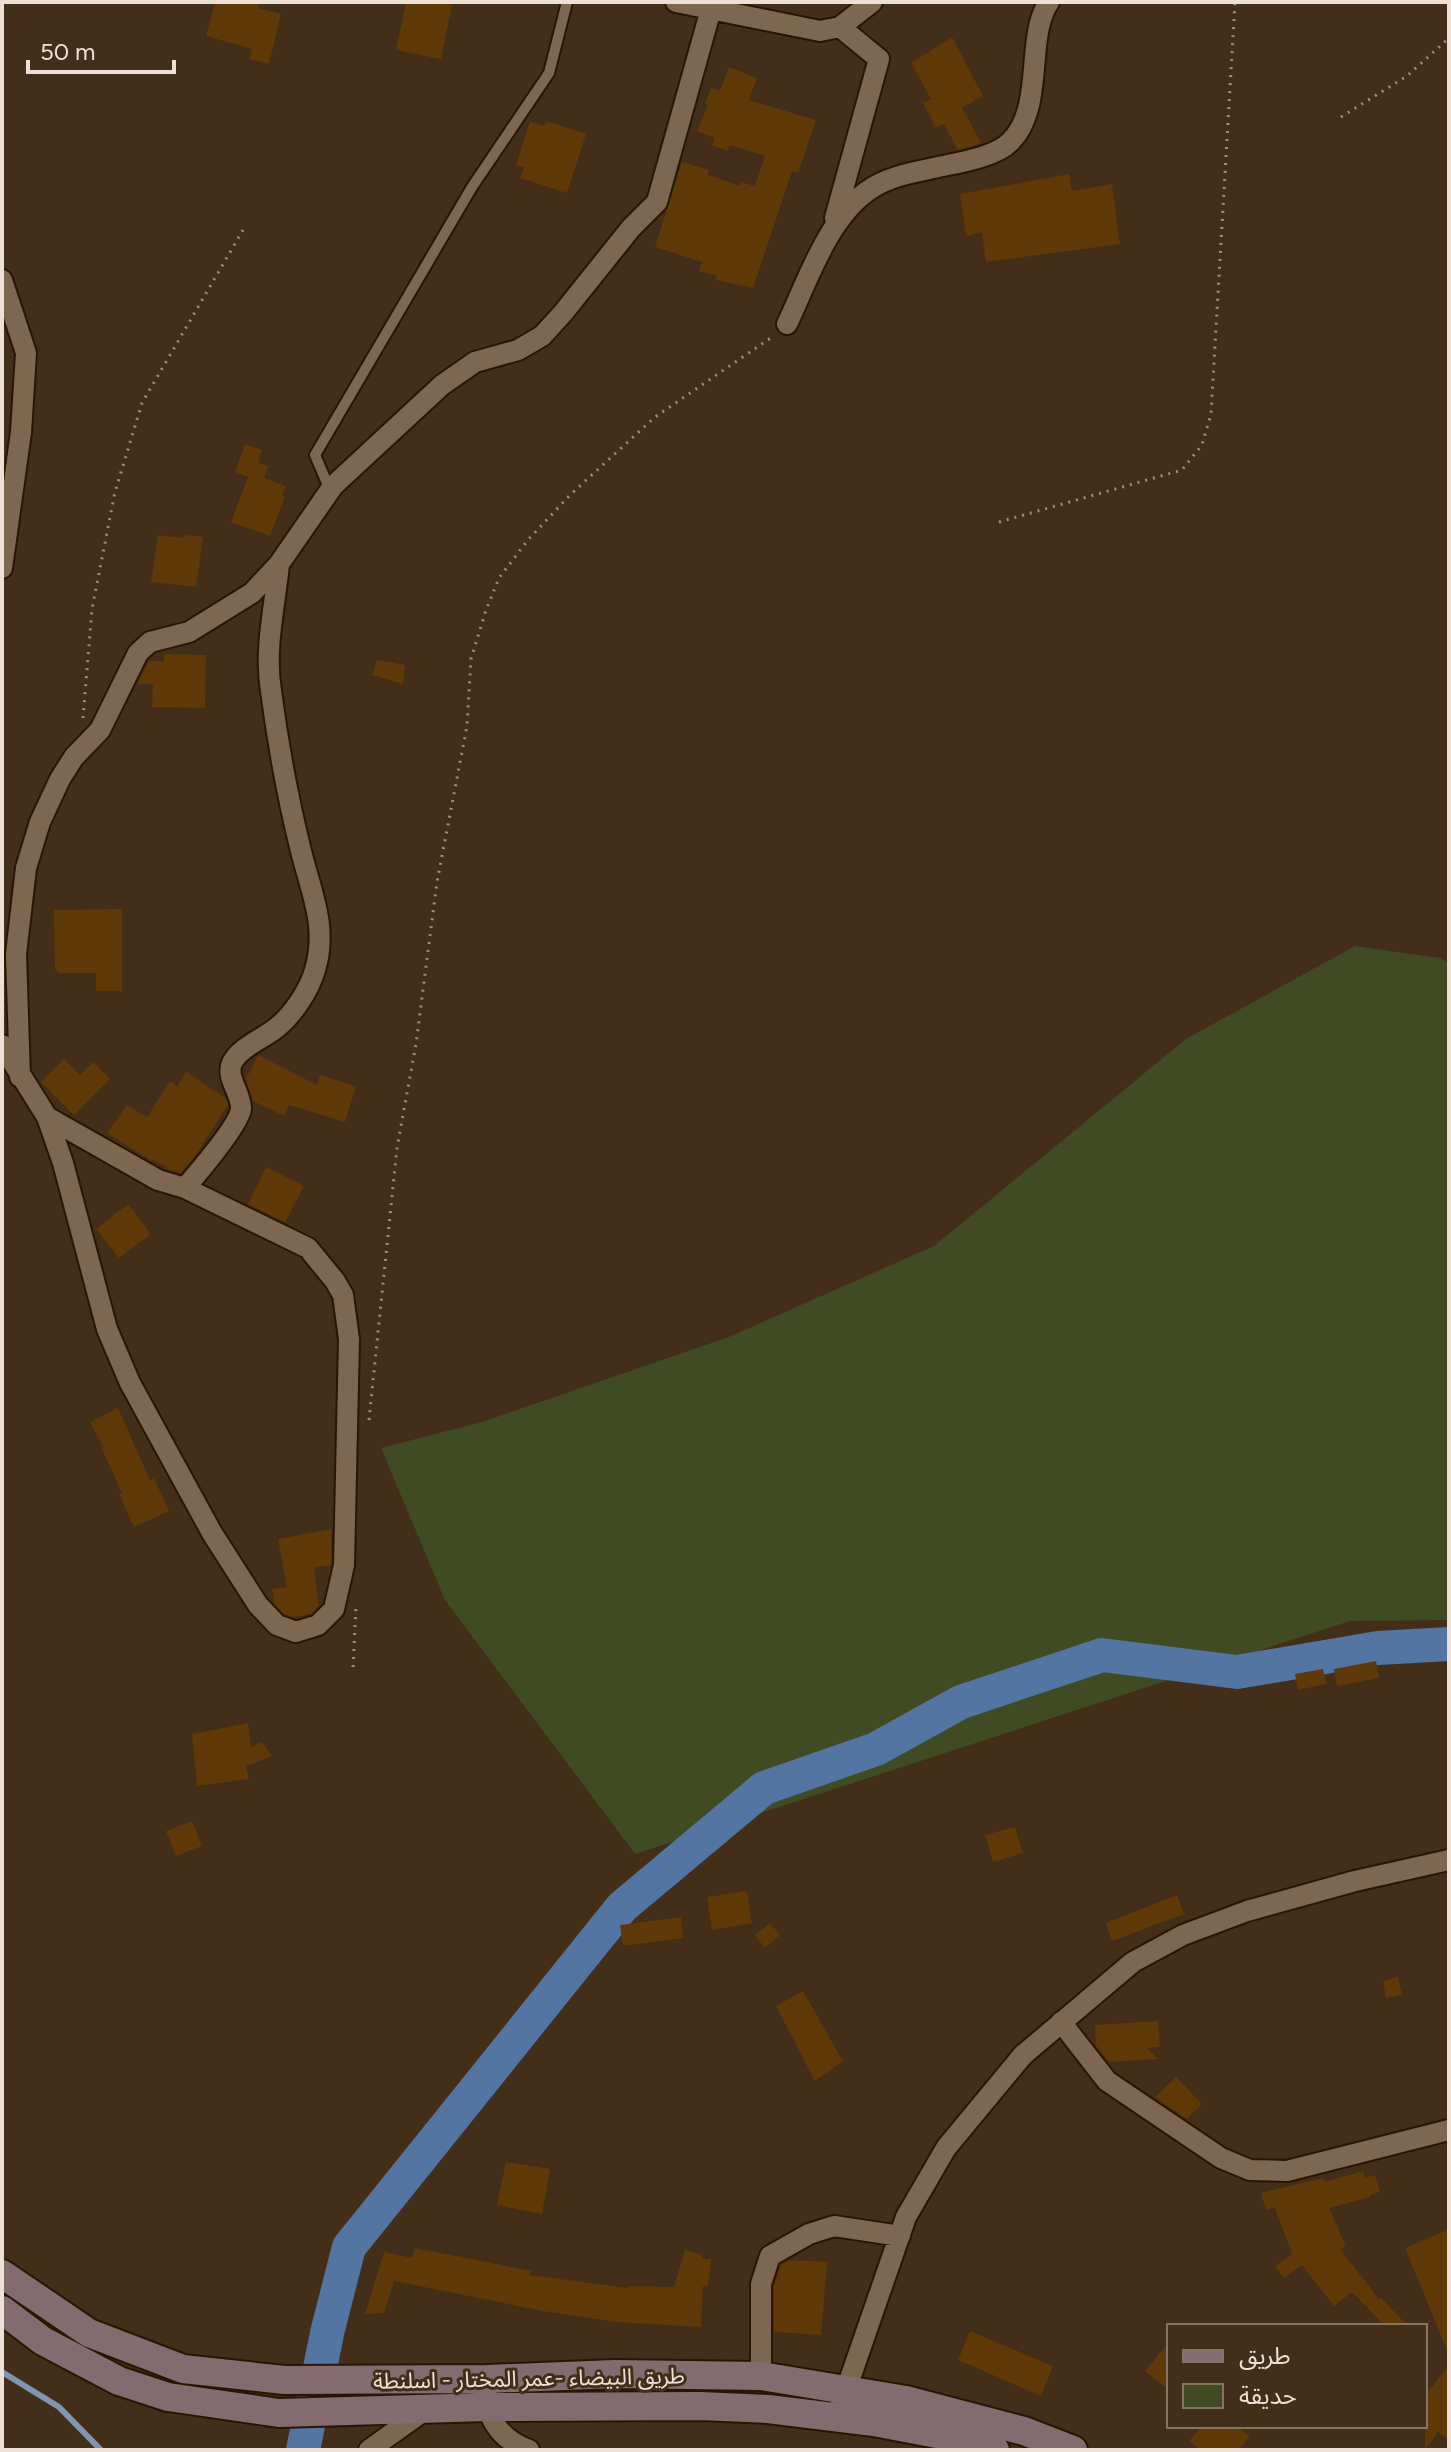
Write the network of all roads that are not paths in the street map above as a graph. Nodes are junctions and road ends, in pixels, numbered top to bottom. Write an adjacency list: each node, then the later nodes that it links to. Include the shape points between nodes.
1 (567, 2): 10 (lane, via 549,73 472,187 315,455)
2 (676, 2): 5 (street)
3 (872, 2): 6 (street)
4 (1049, 2): 7 (street, via 1029,105 1010,143 974,160 878,184 855,199)
5 (712, 6): 6 (street, via 820,31); 10 (street, via 657,202 647,215 542,336 518,350 475,362 442,385)
6 (840, 27): 7 (street, via 879,59)
7 (831, 233): 9 (street)
8 (2, 280): 12 (street, via 26,353)
9 (787, 324)
10 (330, 490): 11 (street)
11 (279, 564): 14 (street, via 252,593 189,632 150,642 138,653 100,730 60,779 26,868 16,954); 16 (street, via 269,643 270,687 301,852 316,901 320,933 315,970 299,1003 278,1027 231,1064 241,1113)
12 (2, 568)
13 (2, 1045): 14 (street)
14 (20, 1077): 15 (street)
15 (47, 1117): 16 (street, via 158,1180); 16 (street, via 107,1329 130,1383 258,1605 277,1625 296,1632 318,1625 334,1609 344,1565 349,1339 343,1295 308,1248)
16 (185, 1188)
17 (1449, 1860): 18 (street, via 1260,1907 1183,1935 1133,1962)
18 (1061, 2022): 19 (street, via 1107,2081 1221,2158 1250,2170 1287,2171); 20 (street, via 1023,2055 946,2148)
19 (1449, 2130)
20 (900, 2236): 23 (street, via 834,2226 770,2256 761,2284); 25 (street)
21 (2, 2274): 24 (main road, طريق البيضاء -عمر المختار - اسلنطة, via 89,2333 183,2369)
22 (2, 2310): 26 (main road, طريق البيضاء -عمر المختار - اسلنطة, via 43,2341 119,2381 168,2397 279,2413)
23 (761, 2376): 24 (main road, طريق البيضاء -عمر المختار - اسلنطة, via 615,2374); 25 (main road, طريق البيضاء -عمر المختار - اسلنطة)
24 (487, 2393): 25 (main road, طريق البيضاء -عمر المختار - اسلنطة, via 700,2406); 26 (main road, طريق البيضاء -عمر المختار - اسلنطة); 28 (street, via 497,2429)
25 (841, 2403): 29 (main road, طريق البيضاء -عمر المختار - اسلنطة); 30 (main road, طريق البيضاء -عمر المختار - اسلنطة, via 906,2400 1024,2431)
26 (425, 2410): 27 (street)
27 (369, 2450)
28 (529, 2450)
29 (995, 2450)
30 (1073, 2450)

